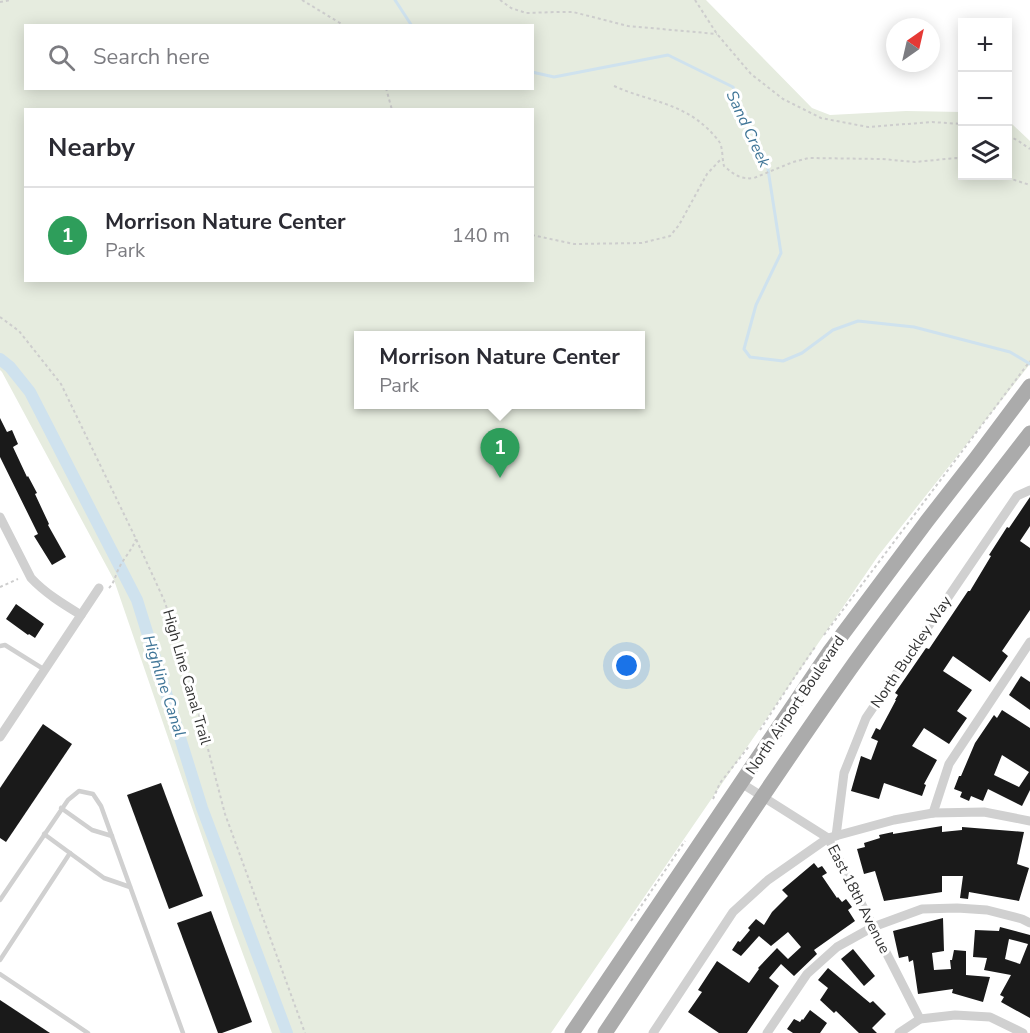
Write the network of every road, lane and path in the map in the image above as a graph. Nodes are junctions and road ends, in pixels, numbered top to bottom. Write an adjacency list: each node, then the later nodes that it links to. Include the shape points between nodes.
1 (11, 0): 5 (path)
2 (302, 0): 6 (path)
3 (500, 0): 7 (path, via 526,14 573,12 628,26)
4 (695, 0): 7 (path)
5 (0, 2)
6 (342, 24)
7 (717, 34): 11 (path, via 751,74 783,99 822,117 868,127)
8 (614, 86): 14 (path, via 691,115 720,142)
9 (387, 90): 10 (path)
10 (391, 108)
11 (958, 124)
12 (1012, 138): 13 (path)
13 (1030, 149)
14 (722, 158): 15 (path, via 731,172 747,179 809,158 915,162); 18 (path, via 707,174 670,236 642,243 573,244)
15 (958, 158)
16 (1012, 179): 17 (path)
17 (1030, 185)
18 (534, 235)
19 (0, 317): 26 (path, High Line Canal Trail, via 19,331 61,384)
20 (1030, 361): 22 (path)
21 (1030, 386): 36 (main road, North Airport Boulevard, via 830,651)
22 (1008, 390)
23 (1030, 434): 37 (main road, North Airport Boulevard, via 859,657)
24 (1030, 490): 43 (street, North Buckley Way, via 1017,496 866,718 844,773)
25 (0, 517): 30 (street, via 31,578)
26 (136, 539): 29 (path, via 110,588); 54 (path, High Line Canal Trail, via 185,661 225,814)
27 (18, 579): 28 (path)
28 (0, 587)
29 (98, 589): 30 (street)
30 (81, 615): 33 (street)
31 (1030, 642): 39 (street, via 949,764)
32 (0, 646): 33 (lane)
33 (45, 670): 34 (street)
34 (4, 724): 35 (street)
35 (0, 737)
36 (741, 783): 37 (street, East 18th Avenue); 55 (main road, North Airport Boulevard)
37 (763, 796): 43 (street, East 18th Avenue); 56 (main road, North Airport Boulevard)
38 (62, 808): 41 (lane); 42 (lane, via 92,830); 42 (lane, via 79,791 93,794)
39 (933, 813): 40 (street, via 984,812); 43 (street)
40 (1030, 821)
41 (44, 834): 44 (lane); 46 (lane)
42 (112, 836): 45 (lane)
43 (832, 837): 48 (street, East 18th Avenue); 57 (street, via 768,880 734,912)
44 (70, 853): 45 (lane, via 104,878); 49 (lane)
45 (130, 887): 53 (lane)
46 (0, 900)
47 (1030, 923): 48 (street, via 987,910 957,908 922,909)
48 (873, 927): 51 (street, East 18th Avenue); 58 (street, via 837,947 807,974)
49 (0, 960)
50 (0, 974): 52 (lane)
51 (920, 1019): 59 (street); 60 (street, via 990,1017)
52 (88, 1033)
53 (183, 1033)
54 (305, 1033)
55 (572, 1033)
56 (605, 1033)
57 (653, 1033)
58 (767, 1033)
59 (899, 1033)
60 (1023, 1033)

